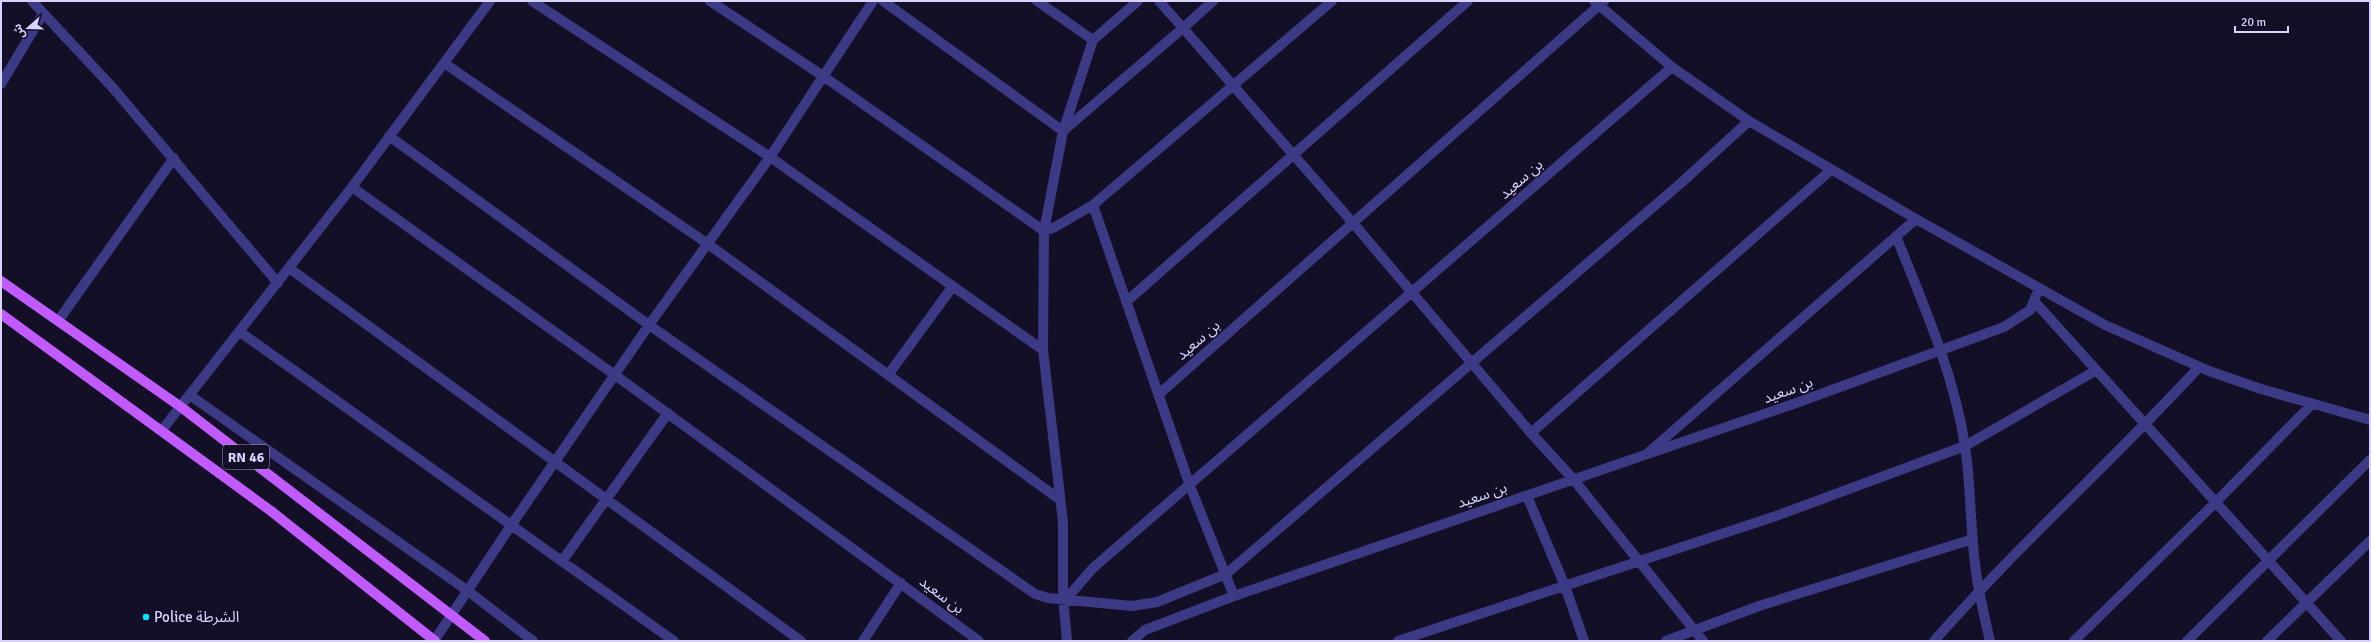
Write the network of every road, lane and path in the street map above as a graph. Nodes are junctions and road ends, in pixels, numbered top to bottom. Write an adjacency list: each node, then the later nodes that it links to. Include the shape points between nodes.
1 (32, 1): 14 (street)
2 (490, 1): 17 (street)
3 (532, 1): 26 (street)
4 (710, 1): 19 (street)
5 (873, 1): 19 (street)
6 (883, 1): 23 (street)
7 (1038, 1): 16 (street)
8 (1138, 1): 16 (street)
9 (1159, 1): 15 (street)
10 (1213, 1): 15 (street)
11 (1332, 1): 21 (street)
12 (1468, 1): 25 (street)
13 (1599, 3): 18 (street, بن سعيد); 32 (street, بن سعيد)
14 (43, 14): 20 (street); 27 (street)
15 (1183, 28): 21 (street); 23 (street)
16 (1093, 40): 23 (street)
17 (444, 63): 24 (street); 35 (street)
18 (1672, 67): 22 (street, بن سعيد); 41 (street, بن سعيد)
19 (823, 76): 26 (street); 33 (street)
20 (1, 84)
21 (1234, 86): 25 (street); 30 (street)
22 (1749, 120): 28 (street, بن سعيد); 50 (street, via 1681,183)
23 (1063, 131): 33 (street)
24 (389, 136): 29 (street); 46 (street)
25 (1293, 154): 32 (street); 42 (street)
26 (770, 157): 35 (street); 39 (street)
27 (174, 158): 38 (street); 45 (street)
28 (1831, 170): 31 (street, بن سعيد); 63 (street)
29 (352, 186): 36 (street); 53 (street)
30 (1092, 205): 33 (street); 42 (street)
31 (1916, 219): 34 (street); 40 (street, بن سعيد)
32 (1353, 223): 41 (street); 55 (street, بن سعيد)
33 (1044, 231): 48 (street)
34 (1896, 236): 49 (street); 65 (street)
35 (708, 244): 46 (street); 54 (street)
36 (289, 268): 38 (street); 67 (street)
37 (1, 281): 45 (main road, RN 46)
38 (278, 283): 47 (street)
39 (953, 286): 48 (street); 54 (street)
40 (2039, 289): 43 (street, بن سعيد); 51 (street, via 2111,328)
41 (1412, 293): 50 (street); 69 (street, بن سعيد)
42 (1126, 302): 55 (street)
43 (2035, 302): 49 (street, بن سعيد, via 2025,315 2004,327); 52 (street)
44 (1, 314): 62 (main road, RN 46)
45 (58, 321): 58 (main road, RN 46)
46 (649, 325): 53 (street); 86 (street, via 1035,594 1048,598)
47 (240, 332): 56 (street); 74 (street)
48 (1042, 350): 71 (street)
49 (1941, 350): 64 (street); 65 (street, بن سعيد)
50 (1471, 364): 63 (street); 80 (street)
51 (2199, 367): 57 (street); 61 (street)
52 (2095, 371): 61 (street); 64 (street)
53 (615, 375): 59 (street); 67 (street)
54 (888, 375): 71 (street)
55 (1158, 395): 69 (street)
56 (191, 396): 58 (street); 84 (street)
57 (2312, 404): 60 (street); 73 (street)
58 (181, 407): 62 (street); 88 (main road, RN 46)
59 (668, 414): 72 (street); 81 (street)
60 (2370, 420)
61 (2145, 426): 73 (street); 83 (street)
62 (162, 430): 91 (main road, RN 46, via 271,511)
63 (1531, 433): 68 (street)
64 (1965, 446): 75 (street); 78 (street, via 1776,516)
65 (1645, 456): 68 (street, بن سعيد)
66 (2370, 460): 79 (street)
67 (555, 464): 72 (street); 74 (street)
68 (1574, 480): 70 (street, بن سعيد); 78 (street)
69 (1190, 486): 80 (street); 86 (street, بن سعيد, via 1093,568)
70 (1527, 496): 82 (street); 85 (street, بن سعيد)
71 (1059, 499): 86 (street, via 1064,547)
72 (606, 500): 77 (street); 95 (street)
73 (2215, 503): 79 (street); 105 (street)
74 (512, 524): 77 (street); 84 (street)
75 (1973, 540): 83 (street); 89 (street, via 1759,606)
76 (2370, 540): 87 (street)
77 (562, 561): 94 (street)
78 (1640, 562): 82 (street); 89 (street)
79 (2268, 562): 87 (street); 106 (street)
80 (1226, 574): 85 (street); 86 (street, via 1157,602 1132,606)
81 (901, 583): 90 (street, بن سعيد); 96 (street, بن سعيد)
82 (1565, 586): 99 (street); 100 (street)
83 (1979, 589): 103 (street); 104 (street)
84 (468, 591): 88 (street); 93 (street)
85 (1234, 596): 98 (street, بن سعيد, via 1145,630)
86 (1065, 598): 97 (street)
87 (2306, 603): 107 (street); 108 (street)
88 (451, 616): 91 (street); 92 (main road, RN 46)
89 (1696, 630): 101 (street); 102 (street)
90 (867, 640)
91 (435, 641)
92 (485, 641)
93 (533, 641)
94 (674, 641)
95 (801, 641)
96 (979, 641)
97 (1067, 641)
98 (1132, 641)
99 (1398, 641)
100 (1584, 641)
101 (1666, 641)
102 (1704, 641)
103 (1934, 641)
104 (1990, 641)
105 (2074, 641)
106 (2187, 641)
107 (2267, 641)
108 (2342, 641)

